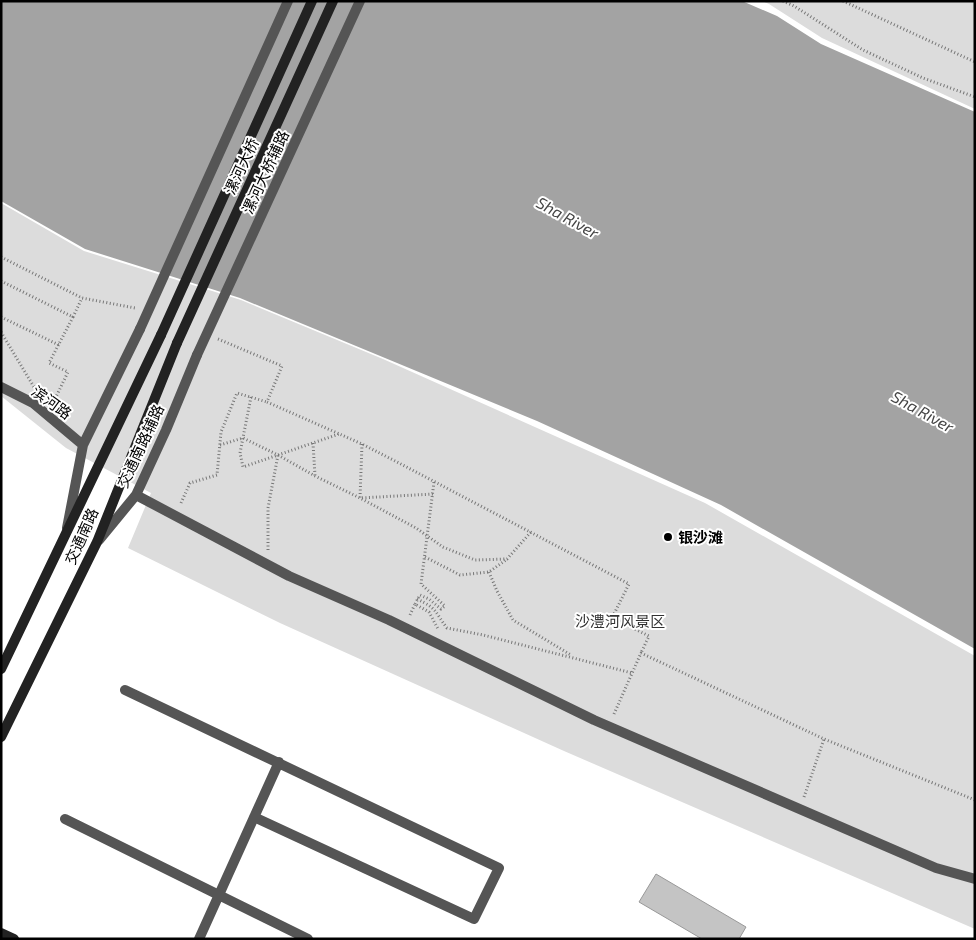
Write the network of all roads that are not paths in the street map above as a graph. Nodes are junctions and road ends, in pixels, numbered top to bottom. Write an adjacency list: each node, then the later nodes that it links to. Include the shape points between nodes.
1 (288, 1): 9 (street, bridge, via 140,329)
2 (312, 1): 5 (main road, 漯河大桥, bridge)
3 (333, 1): 6 (main road, 漯河大桥, bridge)
4 (360, 1): 7 (street, 漯河大桥辅路, bridge)
5 (161, 335): 11 (main road, 交通南路)
6 (177, 342): 12 (main road, 交通南路)
7 (197, 355): 10 (street, 交通南路辅路)
8 (1, 387): 9 (street, 滨河路, via 33,403)
9 (83, 444): 11 (street)
10 (136, 495): 12 (street, 交通南路辅路); 19 (street, via 264,564 609,726 936,868)
11 (65, 537): 13 (main road, 交通南路)
12 (97, 542): 15 (main road, 交通南路)
13 (1, 669)
14 (125, 690): 16 (street)
15 (1, 737)
16 (279, 762): 17 (street); 17 (street, via 499,868 474,919)
17 (254, 817): 20 (street)
18 (65, 819): 20 (street)
19 (975, 879)
20 (219, 895): 23 (street); 24 (street)
21 (1, 933): 22 (main road)
22 (14, 939)
23 (199, 939)
24 (308, 939)

